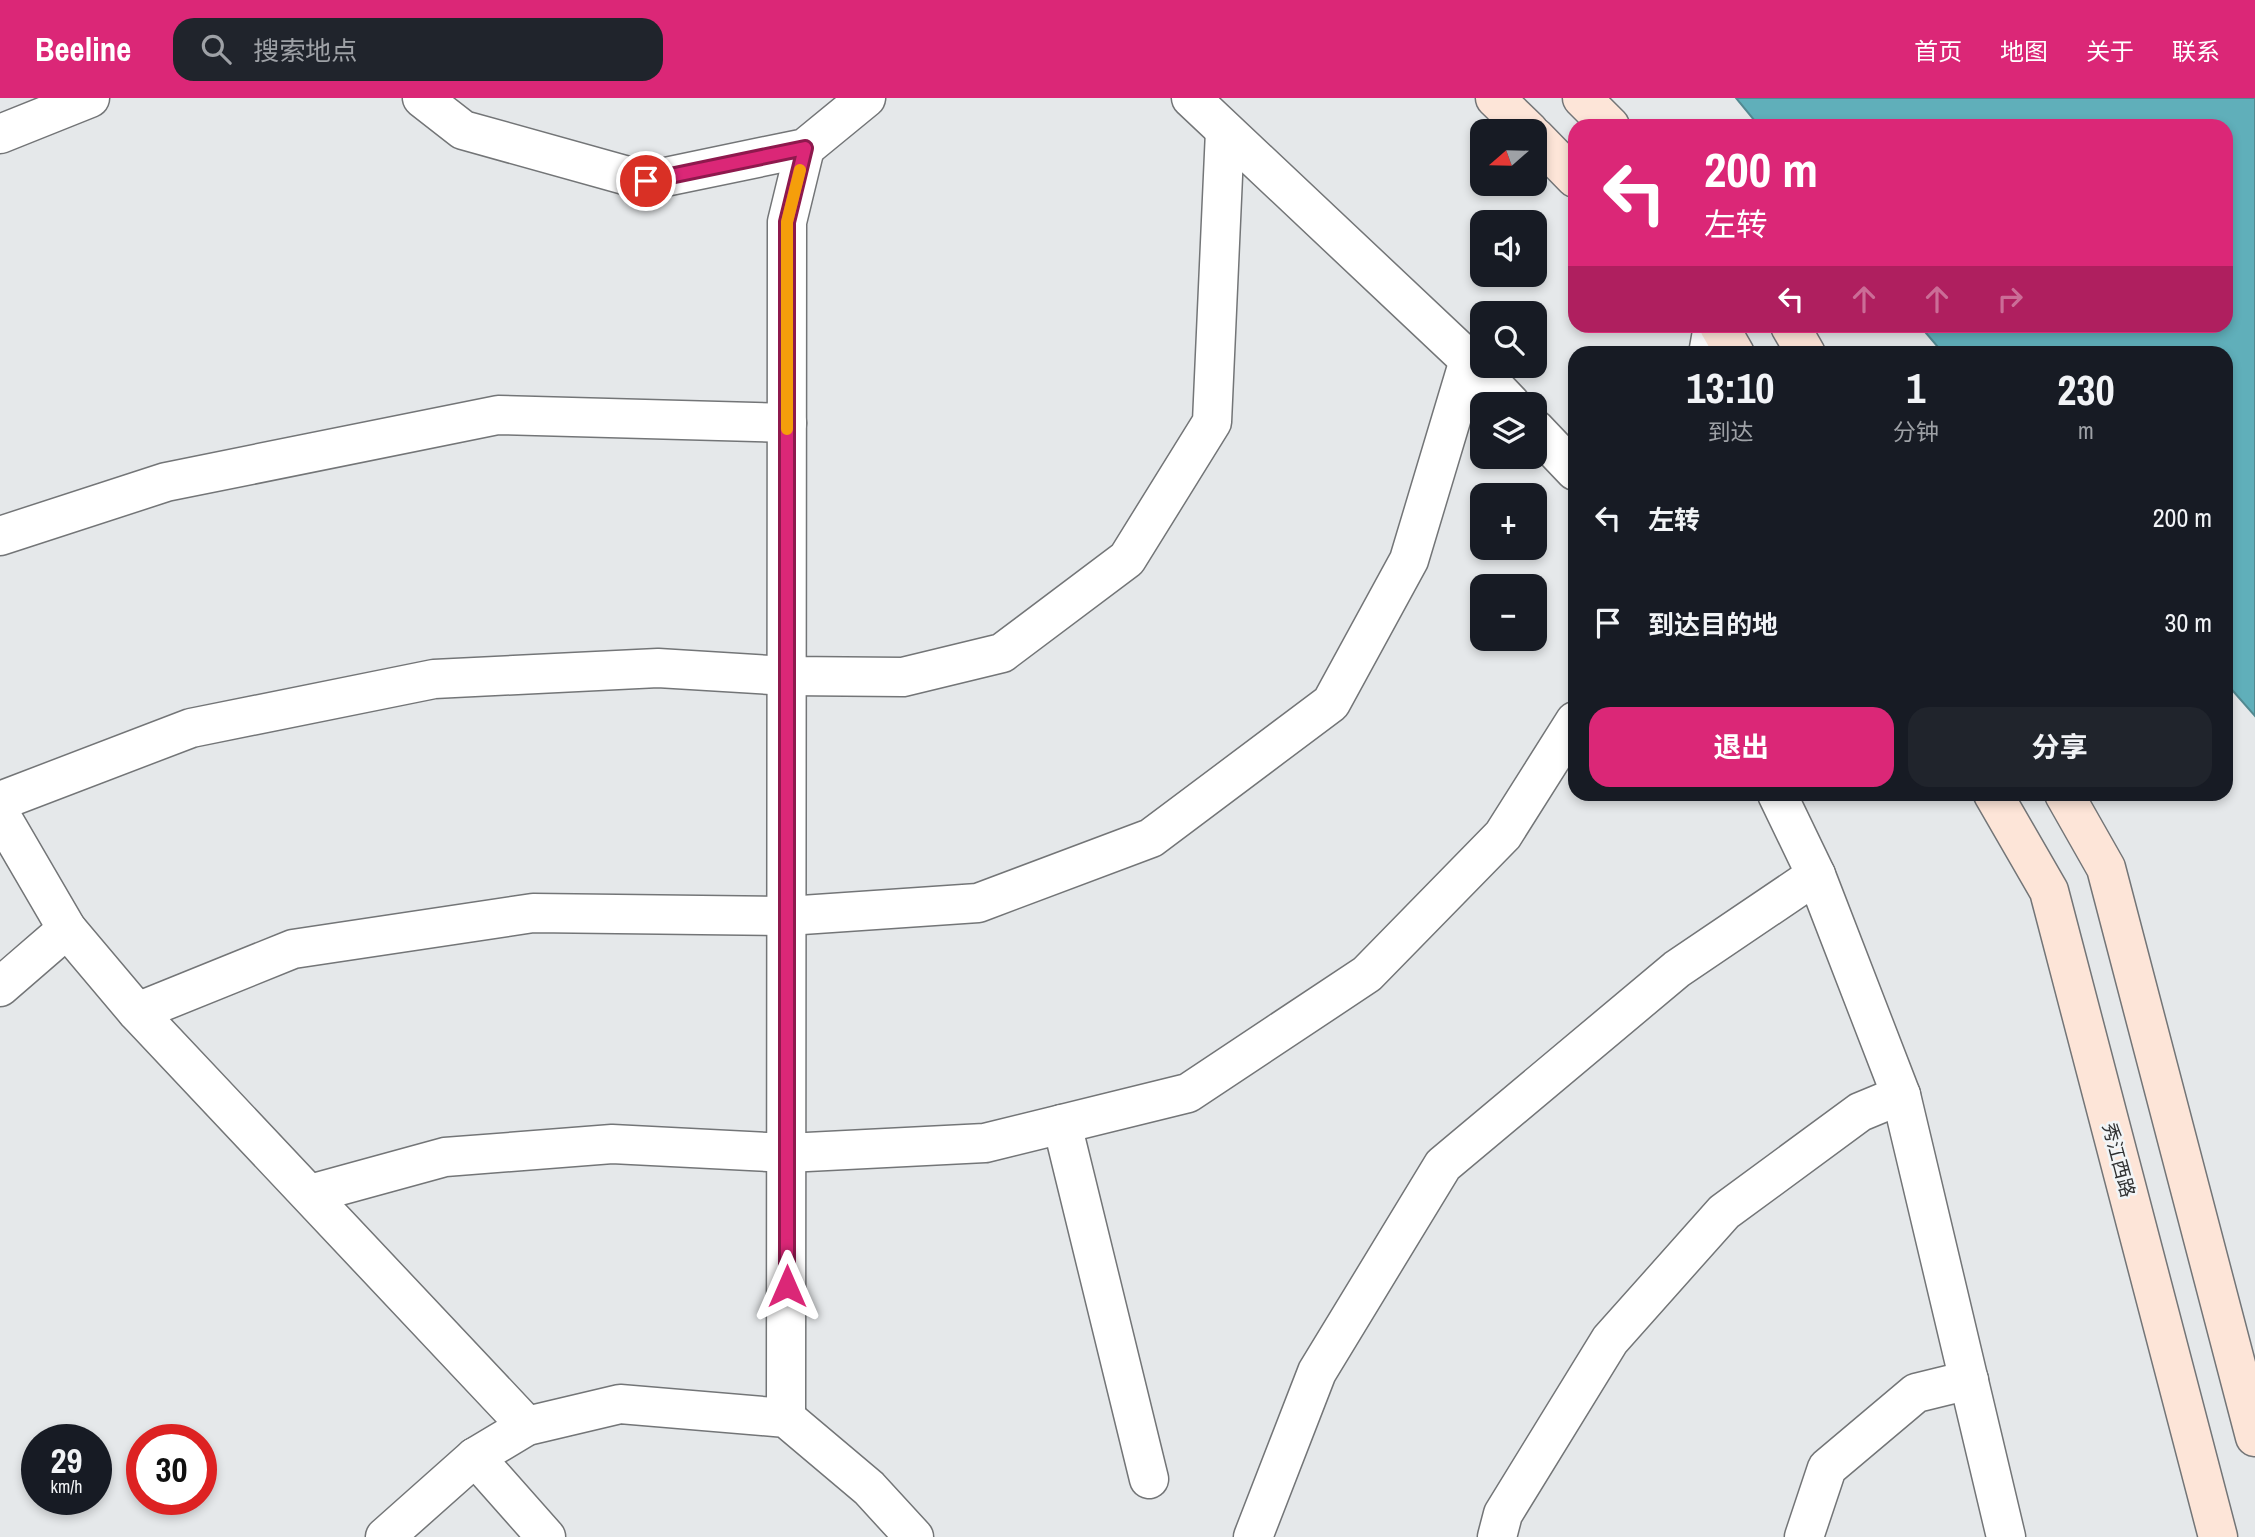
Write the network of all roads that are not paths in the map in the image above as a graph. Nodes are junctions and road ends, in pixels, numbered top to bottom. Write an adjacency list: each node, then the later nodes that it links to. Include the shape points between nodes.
1 (422, 98): 11 (street, via 463,130 646,181)
2 (866, 98): 11 (street)
3 (1191, 98): 9 (street)
4 (1495, 98): 7 (main road)
5 (1582, 98): 8 (main road)
6 (66, 103): 10 (street)
7 (1517, 119)
8 (1603, 119)
9 (1225, 131): 14 (street); 20 (street, via 1212,422 1127,559 1002,653 903,677)
10 (0, 134)
11 (805, 148): 16 (street, via 787,222)
12 (1547, 149): 13 (main road)
13 (1568, 171)
14 (1469, 360): 15 (street); 28 (street, via 1409,560 1331,703 1151,838 978,904)
15 (1500, 392)
16 (787, 423): 19 (street, via 498,415 166,482); 20 (street)
17 (1547, 442): 18 (street)
18 (1568, 464)
19 (0, 536)
20 (787, 676): 22 (street, via 658,668 435,679 191,728); 28 (street)
21 (1568, 732): 33 (street, via 1503,835 1367,974 1188,1093)
22 (0, 801)
23 (1780, 801): 27 (street)
24 (1997, 801): 49 (main road, 秀江西路, via 2049,891)
25 (2068, 801): 39 (main road, via 2106,868)
26 (0, 814): 29 (street)
27 (1816, 875): 32 (street); 45 (street, via 1677,969 1443,1165 1317,1372)
28 (787, 916): 31 (street, via 520,915 293,949); 34 (street)
29 (67, 929): 30 (street); 31 (street)
30 (0, 987)
31 (137, 1012): 35 (street)
32 (1901, 1095): 36 (street); 46 (street, via 1860,1112 1724,1212 1610,1340 1503,1514)
33 (1062, 1124): 34 (street, via 985,1143); 41 (street)
34 (787, 1153): 35 (street, via 612,1144 445,1157); 37 (street)
35 (310, 1194): 38 (street)
36 (1969, 1380): 47 (street, via 1916,1393 1827,1468); 48 (street)
37 (786, 1418): 38 (street, via 620,1404); 44 (street, via 869,1488)
38 (527, 1426): 40 (street)
39 (2255, 1437)
40 (475, 1457): 42 (street); 43 (street)
41 (1149, 1479)
42 (385, 1537)
43 (546, 1537)
44 (914, 1537)
45 (1253, 1537)
46 (1497, 1537)
47 (1804, 1537)
48 (2006, 1537)
49 (2218, 1537)

